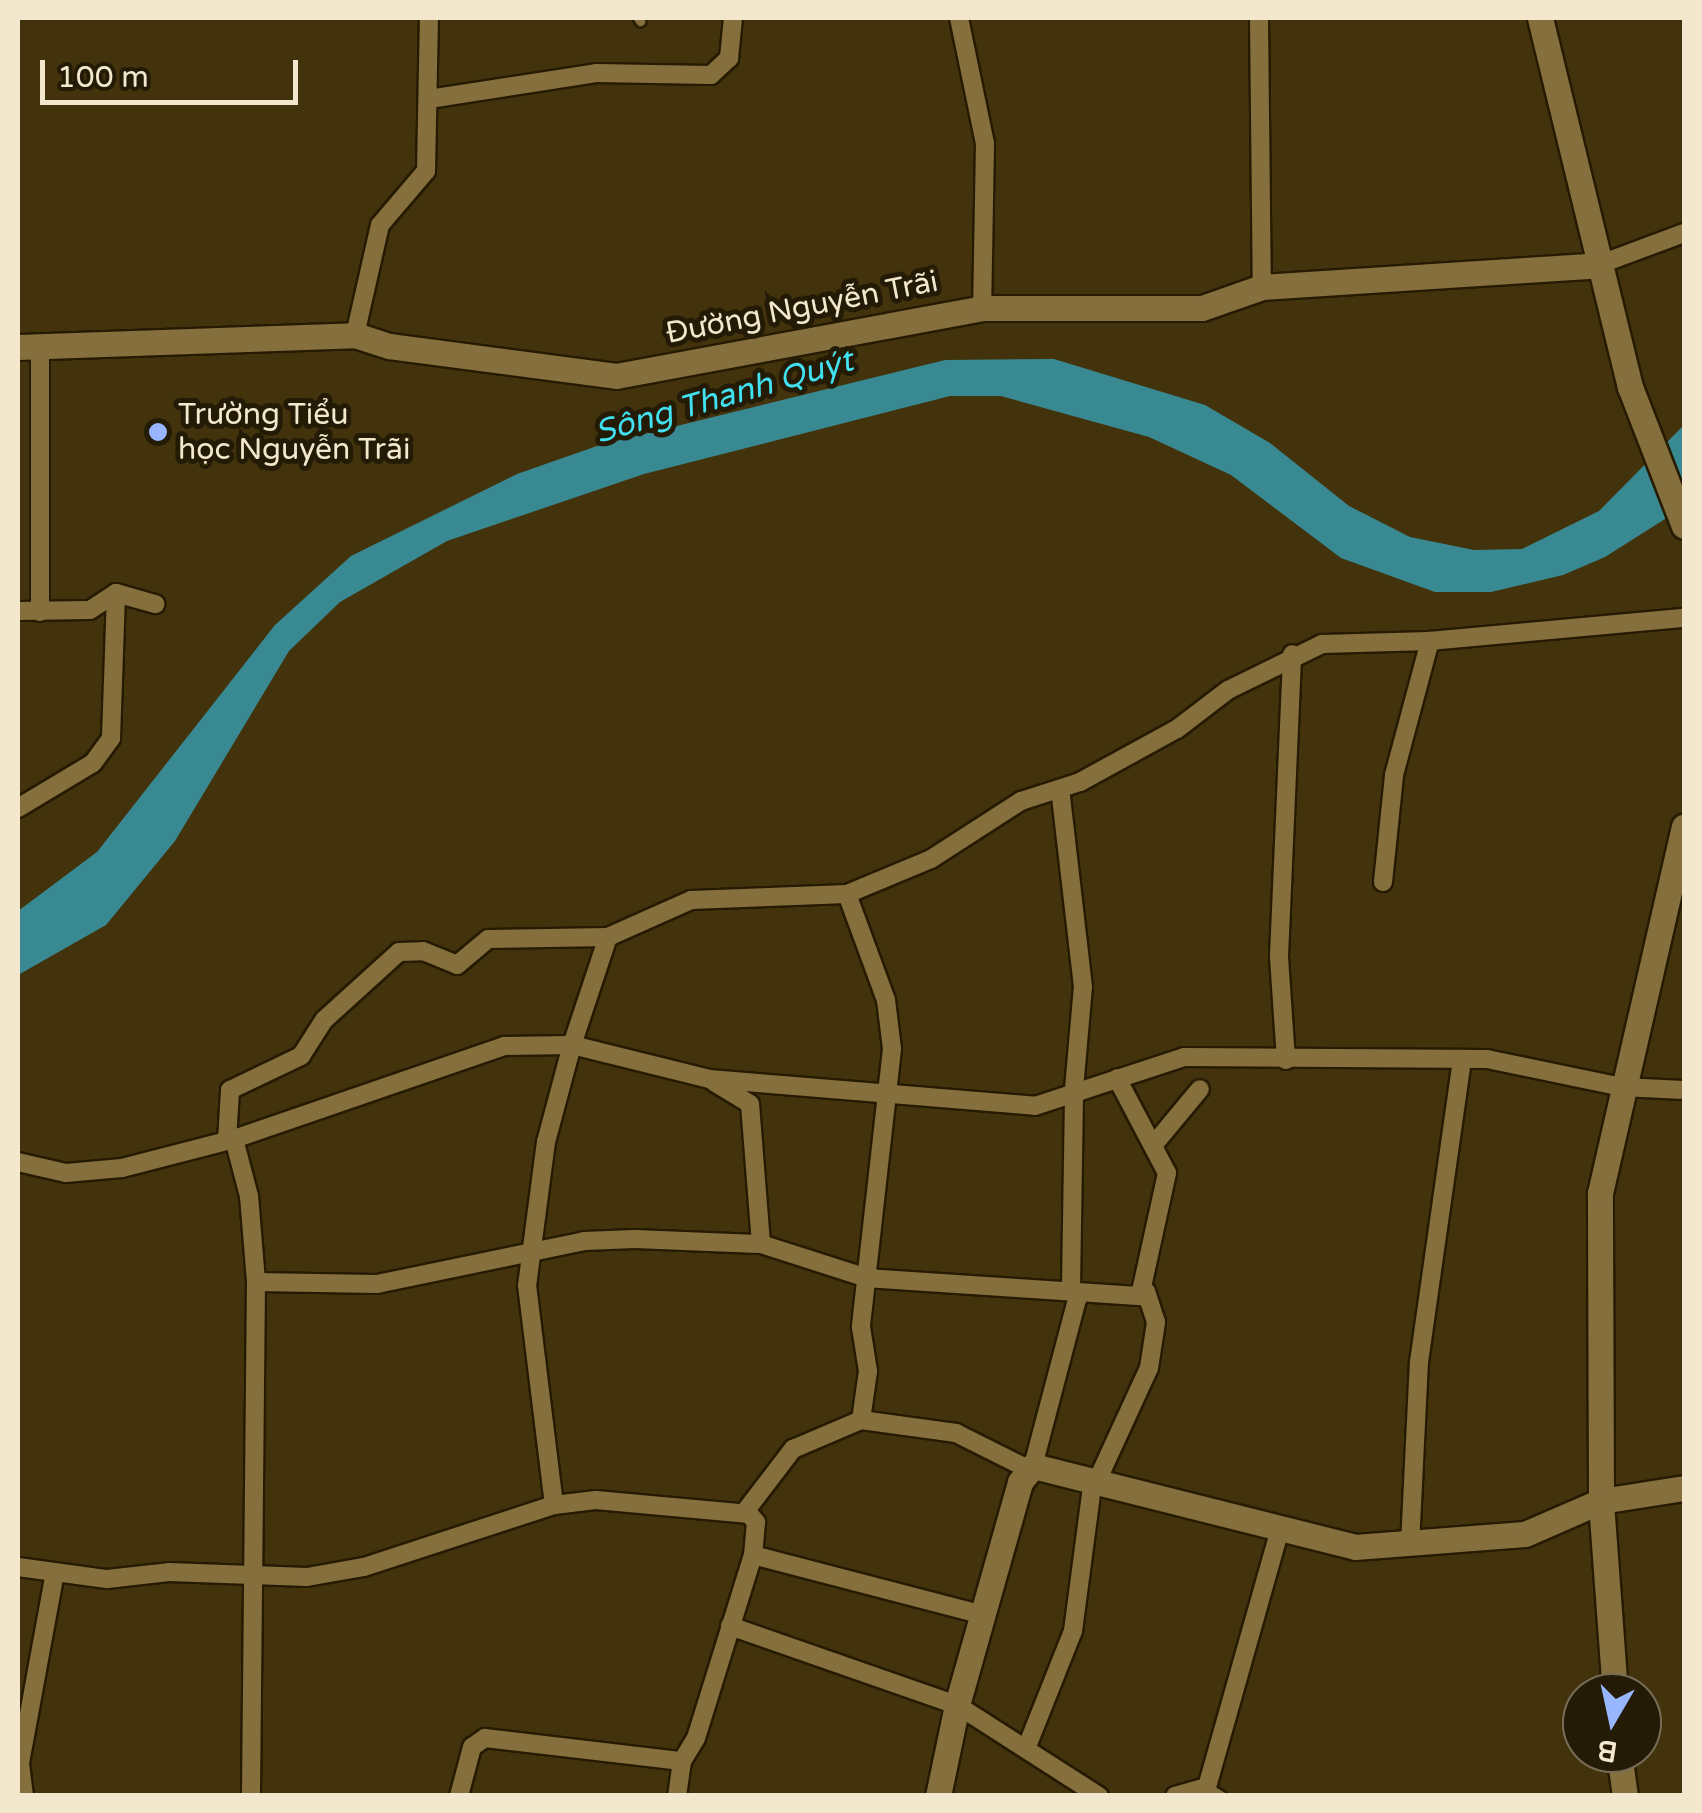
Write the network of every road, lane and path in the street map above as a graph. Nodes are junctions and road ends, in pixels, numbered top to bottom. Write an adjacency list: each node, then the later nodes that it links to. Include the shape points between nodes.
1 (429, 18): 7 (street)
2 (733, 18): 3 (street); 7 (street, via 729,58 712,75 596,73)
3 (750, 18)
4 (959, 18): 11 (street, via 985,143)
5 (1259, 18): 10 (street)
6 (1540, 18): 9 (street)
7 (429, 100): 12 (street, via 424,178 380,225)
8 (1684, 233): 9 (street)
9 (1598, 265): 10 (street, Đường Nguyễn Trãi); 14 (street, via 1647,441)
10 (1262, 287): 11 (street, Đường Nguyễn Trãi, via 1202,308)
11 (982, 308): 12 (street, Đường Nguyễn Trãi, via 616,376 388,346)
12 (355, 335): 13 (street, Đường Nguyễn Trãi)
13 (29, 348): 18 (street)
14 (1684, 526)
15 (116, 593): 16 (street); 18 (street, via 90,610); 23 (street, via 110,738 93,764)
16 (155, 604)
17 (18, 611): 18 (street)
18 (40, 612)
19 (1684, 618): 20 (street)
20 (1430, 641): 21 (street, via 1322,644); 25 (street, via 1394,775)
21 (1292, 654): 22 (street, via 1177,729); 30 (street, via 1279,956)
22 (1060, 788): 26 (street, via 976,824 900,875); 35 (street, via 1083,986)
23 (18, 808)
24 (1684, 826): 33 (street)
25 (1383, 882)
26 (847, 894): 27 (street, via 691,900); 37 (street, via 886,1000)
27 (608, 936): 28 (street); 38 (street, via 488,939 457,965 423,951 399,952 324,1020 301,1056 230,1090)
28 (572, 1045): 32 (street); 38 (street, via 504,1046); 42 (street, via 546,1142)
29 (1462, 1059): 30 (street); 33 (street, via 1523,1064); 55 (street, via 1420,1362)
30 (1286, 1060): 31 (street, via 1184,1057)
31 (1117, 1078): 35 (street); 39 (street)
32 (710, 1079): 37 (street); 41 (street, via 750,1104)
33 (1622, 1087): 36 (street); 51 (street, via 1600,1193)
34 (1200, 1088): 39 (street)
35 (1074, 1089): 37 (street, via 1035,1106); 45 (street)
36 (1684, 1090)
37 (890, 1098): 43 (street)
38 (230, 1140): 40 (street, via 122,1168 66,1172); 44 (street, via 249,1196)
39 (1155, 1144): 46 (street, via 1167,1173)
40 (18, 1162)
41 (761, 1244): 42 (street, via 584,1241); 43 (street)
42 (532, 1254): 44 (street, via 378,1284); 52 (street, via 528,1286)
43 (867, 1278): 45 (street); 47 (street)
44 (256, 1282): 59 (street)
45 (1071, 1286): 46 (street); 48 (street, via 1075,1313)
46 (1146, 1292): 49 (street, via 1156,1322 1149,1368)
47 (861, 1420): 48 (street, via 956,1432); 53 (street, via 793,1449)
48 (1031, 1467): 49 (street); 60 (street)
49 (1095, 1480): 54 (street); 64 (street, via 1073,1631)
50 (1684, 1488): 51 (street)
51 (1601, 1501): 55 (street, via 1525,1534); 62 (street)
52 (554, 1505): 53 (street, via 596,1500); 59 (street, via 364,1567 307,1578)
53 (744, 1513): 56 (street, via 756,1522)
54 (1282, 1526): 55 (street, via 1355,1547); 66 (street)
55 (1410, 1545)
56 (753, 1555): 60 (street); 61 (street)
57 (18, 1567): 58 (street)
58 (55, 1573): 59 (street, via 107,1579 169,1572); 67 (street, via 20,1763)
59 (254, 1575): 68 (street)
60 (983, 1615): 63 (street)
61 (730, 1626): 63 (street); 65 (street, via 696,1738)
62 (1614, 1673)
63 (957, 1705): 64 (street); 71 (street)
64 (1026, 1749): 72 (street)
65 (682, 1762): 69 (street, via 485,1738 472,1747); 70 (street)
66 (1215, 1791): 73 (street)
67 (24, 1796)
68 (251, 1796)
69 (459, 1796)
70 (677, 1796)
71 (938, 1796)
72 (1099, 1796)
73 (1175, 1796)

